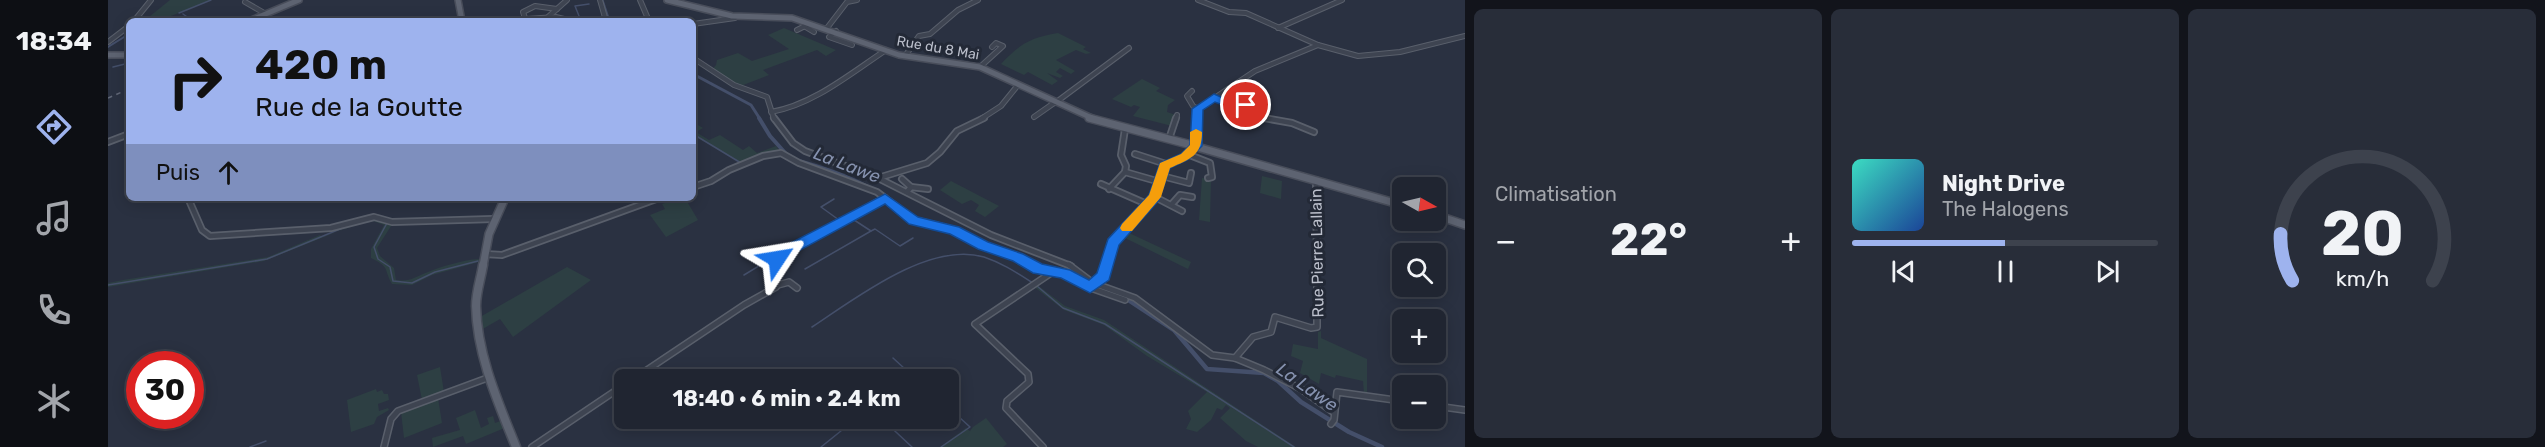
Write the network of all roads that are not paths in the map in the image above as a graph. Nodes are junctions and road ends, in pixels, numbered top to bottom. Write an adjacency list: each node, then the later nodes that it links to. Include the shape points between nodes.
1 (151, 0): 23 (street)
2 (298, 0): 20 (main road)
3 (457, 0): 25 (main road)
4 (566, 0): 12 (street); 17 (street)
5 (600, 0): 29 (street)
6 (640, 0): 30 (street)
7 (667, 0): 22 (main road, Rue du 8 Mai)
8 (857, 0): 35 (street, via 848,3)
9 (978, 0): 47 (street, via 958,10 930,34 919,36)
10 (1201, 0): 36 (street, via 1229,12 1246,13)
11 (1342, 0): 36 (street)
12 (558, 1)
13 (245, 2): 20 (street)
14 (544, 3): 16 (street)
15 (520, 7): 19 (street)
16 (540, 7): 17 (street); 19 (street)
17 (558, 9): 18 (street); 21 (street)
18 (565, 9)
19 (526, 10): 26 (street)
20 (266, 14): 24 (main road)
21 (548, 17): 27 (street); 28 (street)
22 (740, 17): 31 (main road, Rue du 8 Mai, via 784,16); 32 (street)
23 (136, 18)
24 (256, 18)
25 (461, 18)
26 (525, 18)
27 (541, 18)
28 (568, 18)
29 (605, 18)
30 (648, 18)
31 (812, 23): 33 (street); 35 (main road, Rue du 8 Mai)
32 (696, 24)
33 (804, 26): 37 (street); 39 (street)
34 (126, 28): 41 (street)
35 (827, 28): 38 (main road, Rue du 8 Mai)
36 (1278, 28): 43 (street)
37 (797, 30)
38 (836, 31): 42 (street, via 829,37); 46 (main road, Rue du 8 Mai)
39 (814, 32)
40 (1465, 36): 43 (street, via 1400,52 1360,56)
41 (108, 42)
42 (852, 45)
43 (1318, 45): 52 (street, via 1269,64)
44 (992, 47): 49 (street, via 996,43 1003,46)
45 (1129, 48): 53 (street)
46 (886, 50): 47 (main road, Rue du 8 Mai); 57 (street, via 818,94 789,109)
47 (905, 56): 49 (main road, Rue du 8 Mai)
48 (696, 60): 57 (street, via 734,85 767,97)
49 (980, 67): 50 (main road, Rue du 8 Mai)
50 (1018, 86): 53 (main road, Rue du 8 Mai); 73 (street, via 997,109 957,131 927,163)
51 (1192, 91): 55 (street, via 1187,96)
52 (1214, 98): 55 (street); 56 (street)
53 (1055, 103): 59 (street); 60 (main road, Rue du 8 Mai)
54 (1251, 103): 56 (street)
55 (1198, 109): 65 (street)
56 (1243, 110): 61 (street)
57 (771, 112): 73 (street, via 793,143 805,151)
58 (1177, 115): 63 (street)
59 (1034, 117)
60 (1125, 129): 65 (main road, Rue du 8 Mai); 71 (street, via 1121,156)
61 (1314, 132)
62 (126, 135): 64 (street)
63 (1170, 136)
64 (108, 141)
65 (1193, 145): 66 (main road); 67 (street)
66 (1213, 151): 69 (street); 77 (main road)
67 (1187, 154): 69 (street); 70 (street)
68 (1136, 156): 70 (street)
69 (1208, 160): 74 (street, via 1214,171)
70 (1166, 165): 76 (street)
71 (1125, 172): 76 (street); 82 (street)
72 (1191, 173): 76 (street, via 1188,183)
73 (878, 178): 83 (street)
74 (1208, 178)
75 (902, 179): 80 (street)
76 (1161, 179): 84 (street)
77 (1316, 179): 90 (main road); 103 (street, Rue Pierre Lallain, via 1317,327 1275,317 1271,332 1253,336)
78 (1101, 184): 82 (street)
79 (696, 185): 85 (street, via 778,152)
80 (912, 186): 81 (street); 83 (street)
81 (928, 189)
82 (1109, 189): 92 (street)
83 (907, 192): 100 (street, via 991,235 1068,264)
84 (1155, 197): 91 (street); 92 (street)
85 (885, 198): 98 (street, via 914,220 954,230); 99 (street, via 779,255 775,277)
86 (1192, 198): 91 (street, via 1180,194)
87 (189, 201): 95 (street, via 201,230 210,236 331,228 374,217 401,222)
88 (503, 201): 95 (main road)
89 (651, 201): 97 (street, via 502,255)
90 (1392, 202)
91 (1172, 204): 93 (street)
92 (1149, 205): 100 (street, via 1113,243 1104,276)
93 (1182, 212)
94 (1446, 218): 96 (main road)
95 (493, 219): 97 (main road)
96 (1465, 225)
97 (482, 257): 105 (main road, via 476,312)
98 (1052, 273): 100 (street, via 1065,273); 115 (street, via 975,324 1028,374 1029,382 1007,401 1006,408)
99 (778, 285): 101 (street, via 789,282); 104 (street)
100 (1092, 286): 102 (street); 103 (street, via 1135,298 1208,353)
101 (797, 288)
102 (1125, 300)
103 (1235, 358): 110 (street, via 1293,384)
104 (649, 369)
105 (490, 377): 112 (street, via 398,411 391,419); 113 (main road)
106 (614, 392): 114 (street)
107 (1392, 400): 110 (street, via 1337,392)
108 (1446, 407): 109 (street)
109 (1465, 410)
110 (1333, 412): 111 (street)
111 (1332, 422)
112 (384, 447)
113 (516, 447)
114 (531, 447)
115 (1043, 447)

